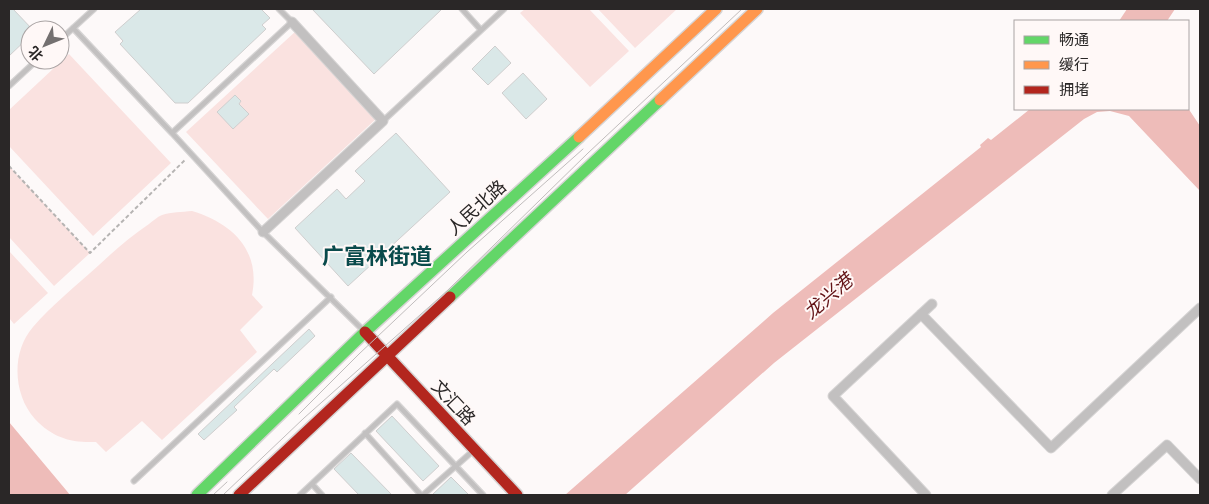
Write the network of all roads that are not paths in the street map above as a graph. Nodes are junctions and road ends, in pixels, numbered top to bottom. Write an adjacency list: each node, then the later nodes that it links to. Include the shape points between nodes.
1 (94, 9): 8 (lane)
2 (279, 9): 7 (lane)
3 (462, 9): 9 (lane)
4 (504, 9): 9 (lane)
5 (716, 9): 20 (main road, 人民北路)
6 (757, 9): 21 (main road)
7 (292, 22): 13 (street); 14 (lane)
8 (73, 28): 10 (lane); 14 (lane)
9 (481, 30): 13 (lane)
10 (70, 31)
11 (26, 70): 12 (lane)
12 (9, 86)
13 (383, 121): 15 (street)
14 (172, 133): 15 (lane)
15 (263, 232): 16 (lane)
16 (331, 298): 20 (lane); 26 (lane)
17 (932, 304): 19 (street)
18 (1200, 308): 19 (street, via 1051,448)
19 (921, 314): 35 (street, via 833,396)
20 (365, 332): 21 (main road, 文汇路); 28 (main road, 人民北路)
21 (387, 357): 23 (main road, 文汇路); 29 (main road)
22 (365, 433): 24 (lane, via 398,404); 27 (lane); 32 (lane)
23 (475, 450): 24 (lane); 34 (main road, 文汇路)
24 (455, 466): 32 (lane); 33 (lane)
25 (1200, 479): 36 (street, via 1167,445)
26 (134, 481)
27 (312, 484): 30 (lane); 31 (lane)
28 (197, 495)
29 (239, 495)
30 (300, 495)
31 (322, 495)
32 (422, 495)
33 (483, 495)
34 (517, 495)
35 (926, 495)
36 (1112, 495)

